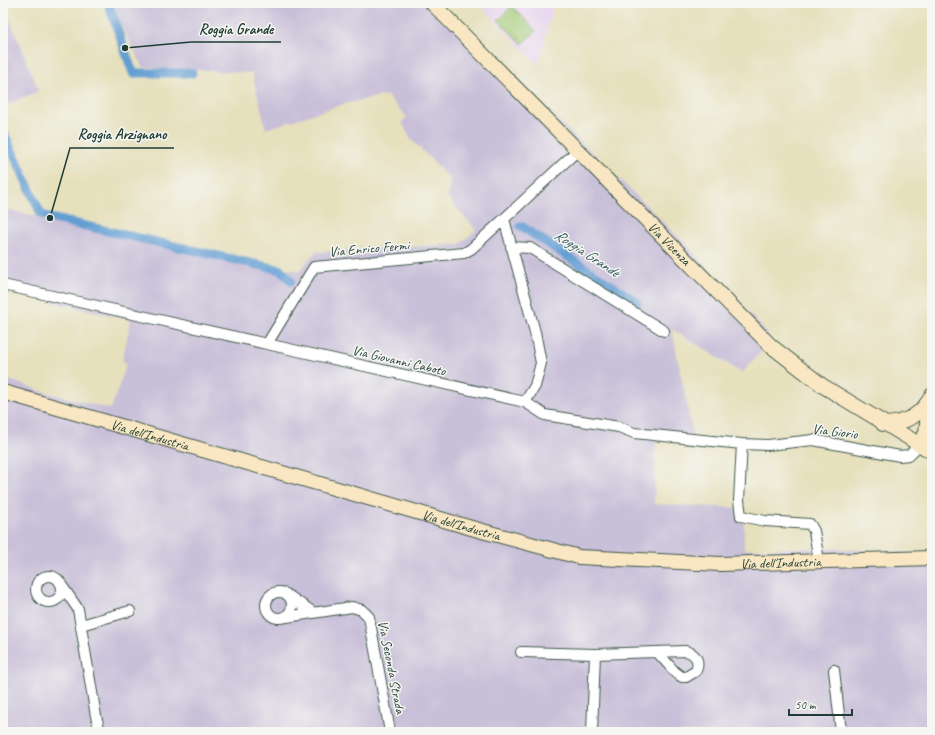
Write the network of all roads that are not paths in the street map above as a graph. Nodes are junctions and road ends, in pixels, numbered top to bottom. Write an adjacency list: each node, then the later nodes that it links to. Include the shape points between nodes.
1 (432, 3): 2 (main road, Via Vicenza)
2 (578, 150): 3 (street, Via Enrico Fermi); 12 (main road, Via Vicenza, via 771,346 823,386)
3 (504, 220): 4 (street); 7 (street, Via Enrico Fermi, via 464,253 314,267)
4 (511, 247): 6 (street, via 530,248); 10 (street, via 541,363 535,386)
5 (3, 285): 7 (street)
6 (664, 331)
7 (267, 344): 10 (street, Via Giovanni Caboto)
8 (3, 392): 19 (main road, Via dell'Industria, via 580,557 720,564)
9 (930, 398): 11 (main road); 16 (main road, via 926,433)
10 (525, 402): 13 (street, Via Giovanni Caboto, via 545,415 619,427)
11 (910, 420): 12 (main road); 14 (main road)
12 (884, 424): 14 (main road, Via Vicenza)
13 (634, 433): 15 (street, Via Giorio)
14 (904, 436): 16 (main road, Via Vicenza)
15 (742, 444): 16 (street, Via Giorio, via 768,445 813,440 900,456 909,455); 19 (street, via 739,500 742,516 765,521 810,524 814,531)
16 (919, 445): 17 (main road, Via Vicenza)
17 (932, 452)
18 (932, 558): 19 (main road, Via dell'Industria)
19 (819, 561)
20 (60, 583): 22 (street, via 60,596); 22 (street, via 50,576 38,582 36,594 41,600); 23 (street)
21 (288, 595): 25 (street); 26 (street, via 292,608 287,615); 26 (street, via 275,592 266,601 269,613)
22 (49, 603): 23 (street, via 65,602)
23 (78, 609): 27 (street)
24 (130, 611): 27 (street)
25 (314, 613): 26 (street, Via Seconda Strada); 33 (street, Via Seconda Strada, via 352,607 362,610 369,617)
26 (280, 618)
27 (81, 625): 32 (street)
28 (521, 652): 30 (street)
29 (658, 652): 30 (street)
30 (595, 654): 34 (street)
31 (834, 670): 35 (street)
32 (100, 732)
33 (390, 732)
34 (592, 732)
35 (841, 732)

